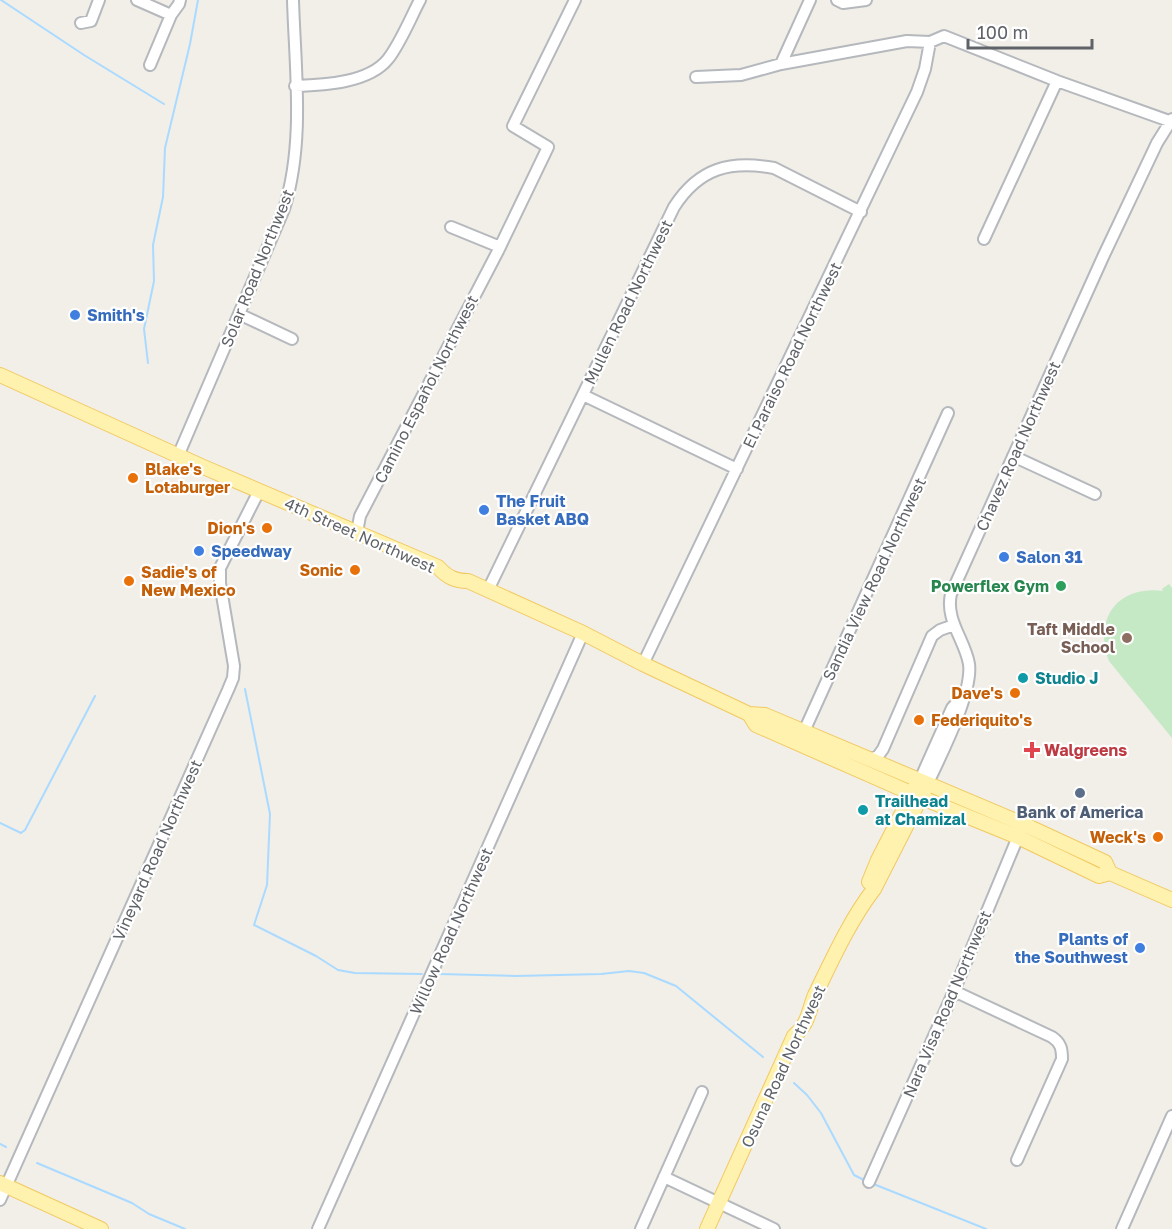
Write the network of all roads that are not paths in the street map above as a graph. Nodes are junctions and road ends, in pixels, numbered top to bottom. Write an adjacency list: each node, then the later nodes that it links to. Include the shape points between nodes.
1 (99, 0): 11 (street, via 91,21)
2 (137, 0): 10 (street)
3 (180, 0): 10 (street)
4 (293, 0): 17 (street, Solar Road Northwest)
5 (420, 0): 17 (street, via 388,59 368,74 327,85)
6 (575, 0): 22 (street, Camino Español Northwest, via 513,126 548,147)
7 (810, 0): 13 (street)
8 (837, 0): 9 (street)
9 (866, 0)
10 (169, 20): 14 (street)
11 (81, 23)
12 (930, 42): 13 (street, via 907,41); 16 (street, via 944,36); 19 (street, El Paraiso Road Northwest, via 917,92)
13 (781, 64): 15 (street, via 741,75)
14 (150, 65)
15 (696, 77)
16 (1057, 81): 18 (street); 21 (street)
17 (295, 86): 23 (street, Solar Road Northwest, via 296,143 290,188)
18 (1171, 121): 29 (street, Chavez Road Northwest, via 1147,164)
19 (861, 212): 26 (street, Mullen Road Northwest, via 774,168 730,166 699,179 685,190 674,207); 30 (street, El Paraiso Road Northwest)
20 (451, 227): 22 (street)
21 (984, 239)
22 (500, 247): 33 (street, Camino Español Northwest, via 360,516)
23 (239, 314): 24 (street); 28 (street, Solar Road Northwest)
24 (292, 339)
25 (0, 375): 28 (main road, 4th Street Northwest)
26 (583, 394): 30 (street); 34 (street, Mullen Road Northwest)
27 (948, 413): 38 (street, Sandia View Road Northwest)
28 (178, 456): 31 (main road, 4th Street Northwest)
29 (1013, 456): 32 (street); 35 (street, Chavez Road Northwest, via 951,594)
30 (737, 469): 37 (street, El Paraiso Road Northwest)
31 (259, 491): 33 (main road, 4th Street Northwest); 49 (street, Vineyard Road Northwest, via 220,568 233,678)
32 (1095, 494)
33 (357, 532): 34 (main road, 4th Street Northwest, via 462,574)
34 (488, 590): 36 (main road)
35 (954, 625): 39 (street, via 929,641 886,741 878,756); 40 (street, Osuna Road Northwest, via 969,675 959,712)
36 (583, 633): 37 (main road); 53 (street, Willow Road Northwest)
37 (643, 664): 38 (main road, via 749,714 756,725)
38 (801, 737): 39 (main road); 40 (main road, via 825,755)
39 (868, 760): 40 (main road)
40 (919, 789): 41 (main road); 51 (main road, Osuna Road Northwest, via 878,860 862,904 814,998 796,1022 794,1036)
41 (1020, 831): 42 (main road, via 1100,876 1110,873); 43 (street, Nara Visa Road Northwest)
42 (1172, 900)
43 (954, 991): 46 (street, via 1052,1037 1061,1047 1062,1059); 48 (street, Nara Visa Road Northwest)
44 (702, 1092): 47 (street)
45 (1172, 1116): 57 (street)
46 (1017, 1160)
47 (664, 1177): 51 (street); 54 (street)
48 (869, 1182)
49 (3, 1185): 50 (street, Vineyard Road Northwest); 52 (main road)
50 (0, 1200)
51 (719, 1202): 55 (main road, Osuna Road Northwest); 56 (street)
52 (101, 1229)
53 (318, 1229)
54 (641, 1229)
55 (707, 1229)
56 (774, 1229)
57 (1122, 1229)

